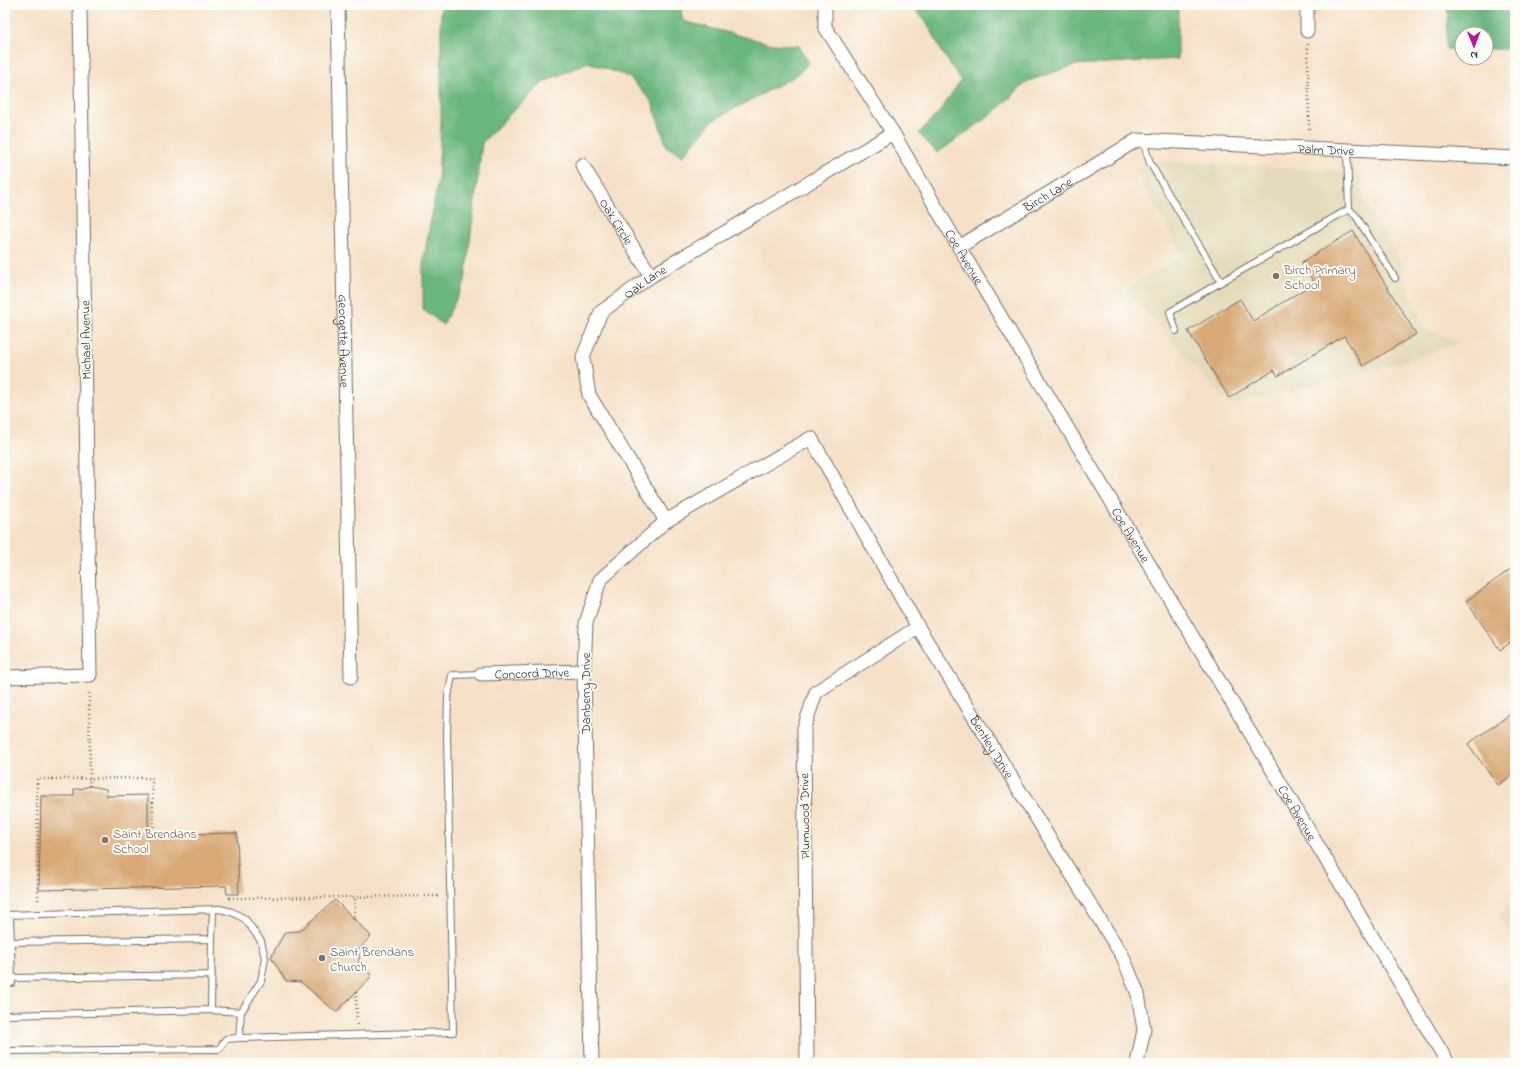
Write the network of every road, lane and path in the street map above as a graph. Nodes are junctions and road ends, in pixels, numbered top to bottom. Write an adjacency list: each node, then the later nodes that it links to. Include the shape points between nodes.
1 (80, 5): 23 (street, Michael Avenue, via 90,675)
2 (338, 5): 24 (street, Georgette Avenue)
3 (824, 5): 7 (street, Coe Avenue, via 824,27)
4 (1307, 5): 5 (street)
5 (1307, 32): 6 (path)
6 (1309, 131)
7 (893, 133): 13 (street, Coe Avenue); 14 (street, Oak Lane)
8 (1140, 141): 9 (street, Palm Drive); 13 (street, Birch Lane); 16 (lane, via 1150,163)
9 (1347, 150): 10 (street, Palm Drive); 12 (lane)
10 (1515, 158)
11 (582, 165): 14 (street, Oak Circle)
12 (1349, 209): 15 (lane); 16 (lane)
13 (959, 247): 51 (street, Coe Avenue)
14 (651, 276): 19 (street, Oak Lane, via 601,312 583,357 589,395)
15 (1395, 278)
16 (1221, 282): 17 (lane, via 1170,312)
17 (1176, 331)
18 (811, 438): 19 (street, Danberry Drive); 20 (street, Bentley Drive)
19 (666, 521): 21 (street, Danberry Drive, via 600,580 586,623)
20 (918, 627): 49 (street, Plumwood Drive, via 816,692 804,728); 50 (street, Bentley Drive, via 1123,958 1138,994 1144,1030)
21 (584, 671): 22 (street, Concord Drive); 48 (street, Danberry Drive)
22 (481, 674): 29 (lane, via 452,675 448,697)
23 (5, 677)
24 (351, 677)
25 (89, 692): 26 (path)
26 (90, 779): 27 (path); 28 (path, via 152,778); 32 (path, via 37,779)
27 (90, 786)
28 (154, 835)
29 (450, 896): 30 (path); 45 (lane, via 453,1032)
30 (355, 897): 31 (path); 35 (path)
31 (229, 898)
32 (38, 900)
33 (214, 910): 34 (lane); 36 (lane); 43 (lane, via 232,912 245,919 261,941 265,958 261,981)
34 (7, 915): 37 (lane)
35 (354, 920)
36 (212, 939): 37 (lane); 38 (lane)
37 (11, 942): 39 (lane)
38 (212, 975): 39 (lane); 42 (lane)
39 (11, 978): 40 (lane, via 12,983)
40 (5, 984)
41 (356, 992): 45 (path)
42 (212, 1010): 43 (lane); 44 (lane)
43 (241, 1012): 46 (lane)
44 (5, 1015)
45 (357, 1035): 46 (lane)
46 (239, 1038): 47 (lane, via 226,1039 219,1049)
47 (5, 1051)
48 (592, 1063)
49 (807, 1063)
50 (1137, 1063)
51 (1448, 1063)

